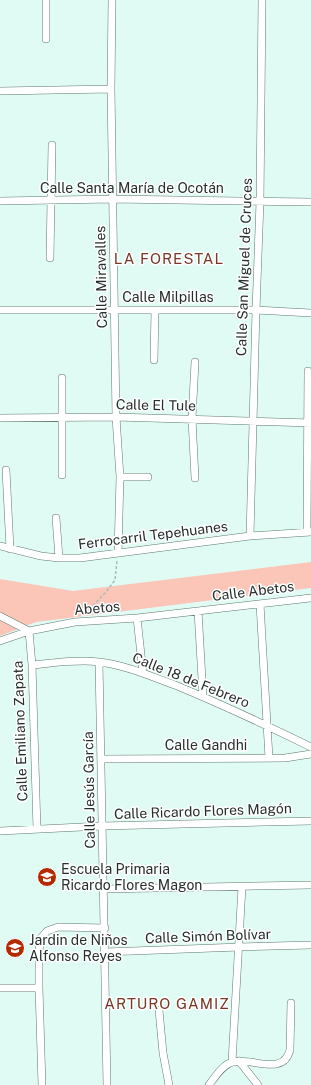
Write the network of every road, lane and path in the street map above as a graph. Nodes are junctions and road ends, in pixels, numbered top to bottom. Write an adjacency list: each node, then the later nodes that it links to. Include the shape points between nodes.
1 (46, 0): 4 (street)
2 (112, 0): 5 (street, Calle Miravalles)
3 (262, 0): 11 (street, Calle San Miguel de Cruces)
4 (46, 39)
5 (111, 89): 6 (street); 8 (street, Calle Miravalles)
6 (0, 91)
7 (52, 144): 9 (street)
8 (112, 199): 9 (street, Calle Santa María de Ocotán); 11 (street, Calle Santa María de Ocotán); 14 (street, Calle Miravalles)
9 (51, 200): 10 (street, Calle Santa María de Ocotán); 13 (street)
10 (0, 201)
11 (260, 202): 12 (street, Calle Santa María de Ocotán); 17 (street, Calle San Miguel de Cruces)
12 (311, 202)
13 (50, 258)
14 (114, 309): 15 (street, Calle Milpillas); 16 (street, Calle Milpillas); 23 (street, Calle Miravalles)
15 (0, 310)
16 (155, 310): 17 (street, Calle Milpillas); 19 (street)
17 (256, 310): 18 (street, Calle Milpillas); 27 (street, Calle San Miguel de Cruces)
18 (311, 313)
19 (154, 360)
20 (195, 362): 26 (street)
21 (308, 371): 28 (street)
22 (62, 378): 25 (street)
23 (116, 417): 25 (street, Calle El Tule); 26 (street, Calle El Tule); 31 (street, Calle Miravalles)
24 (0, 418): 25 (street, Calle El Tule)
25 (62, 418): 30 (street)
26 (192, 419): 27 (street, Calle El Tule); 33 (street)
27 (252, 422): 28 (street, Calle El Tule); 36 (street, Calle San Miguel de Cruces)
28 (309, 423): 35 (street)
29 (6, 470): 38 (street)
30 (62, 475)
31 (120, 477): 32 (street); 39 (street, Calle Miravalles)
32 (148, 477)
33 (195, 478)
34 (56, 518): 40 (street)
35 (309, 532): 36 (street, Ferrocarril Tepehuanes)
36 (250, 536): 39 (street, Ferrocarril Tepehuanes)
37 (0, 546): 38 (street, Ferrocarril Tepehuanes)
38 (10, 549): 40 (street, Ferrocarril Tepehuanes)
39 (118, 553): 40 (street, Ferrocarril Tepehuanes); 46 (path, via 115,580)
40 (58, 558)
41 (311, 598): 42 (street, Calle Abetos)
42 (260, 604): 43 (street, Calle Abetos); 53 (street)
43 (198, 611): 45 (street, Abetos); 52 (street)
44 (0, 616): 47 (street)
45 (137, 618): 46 (street, Abetos); 51 (street)
46 (75, 622): 47 (street, Abetos)
47 (29, 631): 48 (street, Abetos); 50 (street, Calle Emiliano Zapata)
48 (0, 641)
49 (99, 662): 50 (street, Calle 18 de Febrero); 51 (street, Calle 18 de Febrero); 57 (street, Calle Jesús García)
50 (32, 665): 60 (street, Calle Emiliano Zapata)
51 (144, 673): 52 (street, Calle 18 de Febrero)
52 (203, 696): 53 (street, Calle 18 de Febrero)
53 (267, 725): 54 (street, Calle 18 de Febrero); 56 (street)
54 (311, 747)
55 (311, 754): 56 (street, Calle Gandhi)
56 (268, 758): 57 (street, Calle Gandhi)
57 (101, 759): 59 (street, Calle Jesús García)
58 (311, 821): 59 (street, Calle Ricardo Flores Magón)
59 (102, 826): 60 (street, Calle Ricardo Flores Magón); 64 (street, Calle Jesús García)
60 (37, 829): 61 (street, Calle Ricardo Flores Magón)
61 (0, 831)
62 (311, 885): 63 (street)
63 (242, 887): 64 (street); 67 (street)
64 (104, 890): 65 (street, Calle Jesús García)
65 (105, 928): 68 (street, Calle Jesús García); 70 (street, via 58,927 43,934 40,943)
66 (311, 946): 67 (street, Calle Simón Bolívar)
67 (240, 947): 68 (street, Calle Simón Bolívar); 73 (street)
68 (105, 952): 75 (street, Calle Jesús García)
69 (0, 988): 70 (street)
70 (39, 988): 74 (street)
71 (291, 1003): 73 (street, via 290,1050 286,1060 278,1064)
72 (159, 1010): 76 (street)
73 (235, 1062): 77 (street, via 225,1067); 78 (street)
74 (42, 1085)
75 (107, 1085)
76 (168, 1085)
77 (209, 1085)
78 (258, 1085)

